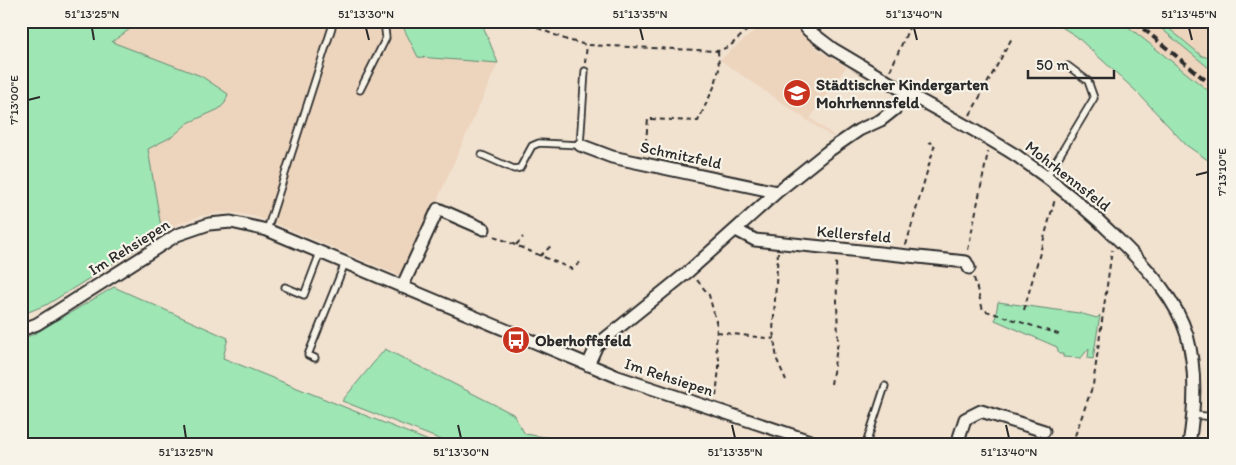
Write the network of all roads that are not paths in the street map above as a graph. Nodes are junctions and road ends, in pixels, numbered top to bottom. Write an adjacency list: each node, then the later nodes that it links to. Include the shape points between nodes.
1 (334, 21): 13 (lane)
2 (384, 21): 6 (lane, via 386,38)
3 (801, 21): 7 (street, Mohrhennsfeld, via 834,49)
4 (1068, 66): 10 (lane, via 1088,81 1094,98)
5 (585, 71): 8 (lane)
6 (360, 90)
7 (907, 93): 10 (street, Mohrhennsfeld, via 1018,157); 11 (street, via 881,120 859,130 827,152)
8 (580, 145): 9 (lane, via 539,143 532,146 520,168 514,169); 11 (street, Schmitzfeld, via 612,158)
9 (482, 155)
10 (1046, 178): 26 (street, Mohrhennsfeld, via 1115,236 1156,280 1176,308 1187,335 1194,369)
11 (777, 192): 14 (street)
12 (484, 229): 18 (street, via 438,209)
13 (267, 230): 15 (street, Im Rehsiepen); 21 (street, Im Rehsiepen, via 231,222 209,224 177,235 38,324)
14 (736, 230): 17 (street, Kellersfeld, via 754,240); 24 (street, via 597,345)
15 (320, 252): 16 (street, Im Rehsiepen); 19 (lane, via 304,295)
16 (345, 263): 18 (street, Im Rehsiepen); 23 (lane, via 308,355)
17 (967, 265)
18 (402, 287): 24 (street, Im Rehsiepen)
19 (285, 288)
20 (1215, 323): 22 (lane)
21 (21, 330)
22 (1215, 330)
23 (315, 358)
24 (588, 365): 29 (street, Im Rehsiepen)
25 (885, 386): 30 (lane)
26 (1194, 416): 27 (lane); 32 (street, Mohrhennsfeld)
27 (1215, 417)
28 (1044, 431): 31 (street, via 982,411 965,418)
29 (819, 444)
30 (866, 444)
31 (957, 444)
32 (1189, 444)

